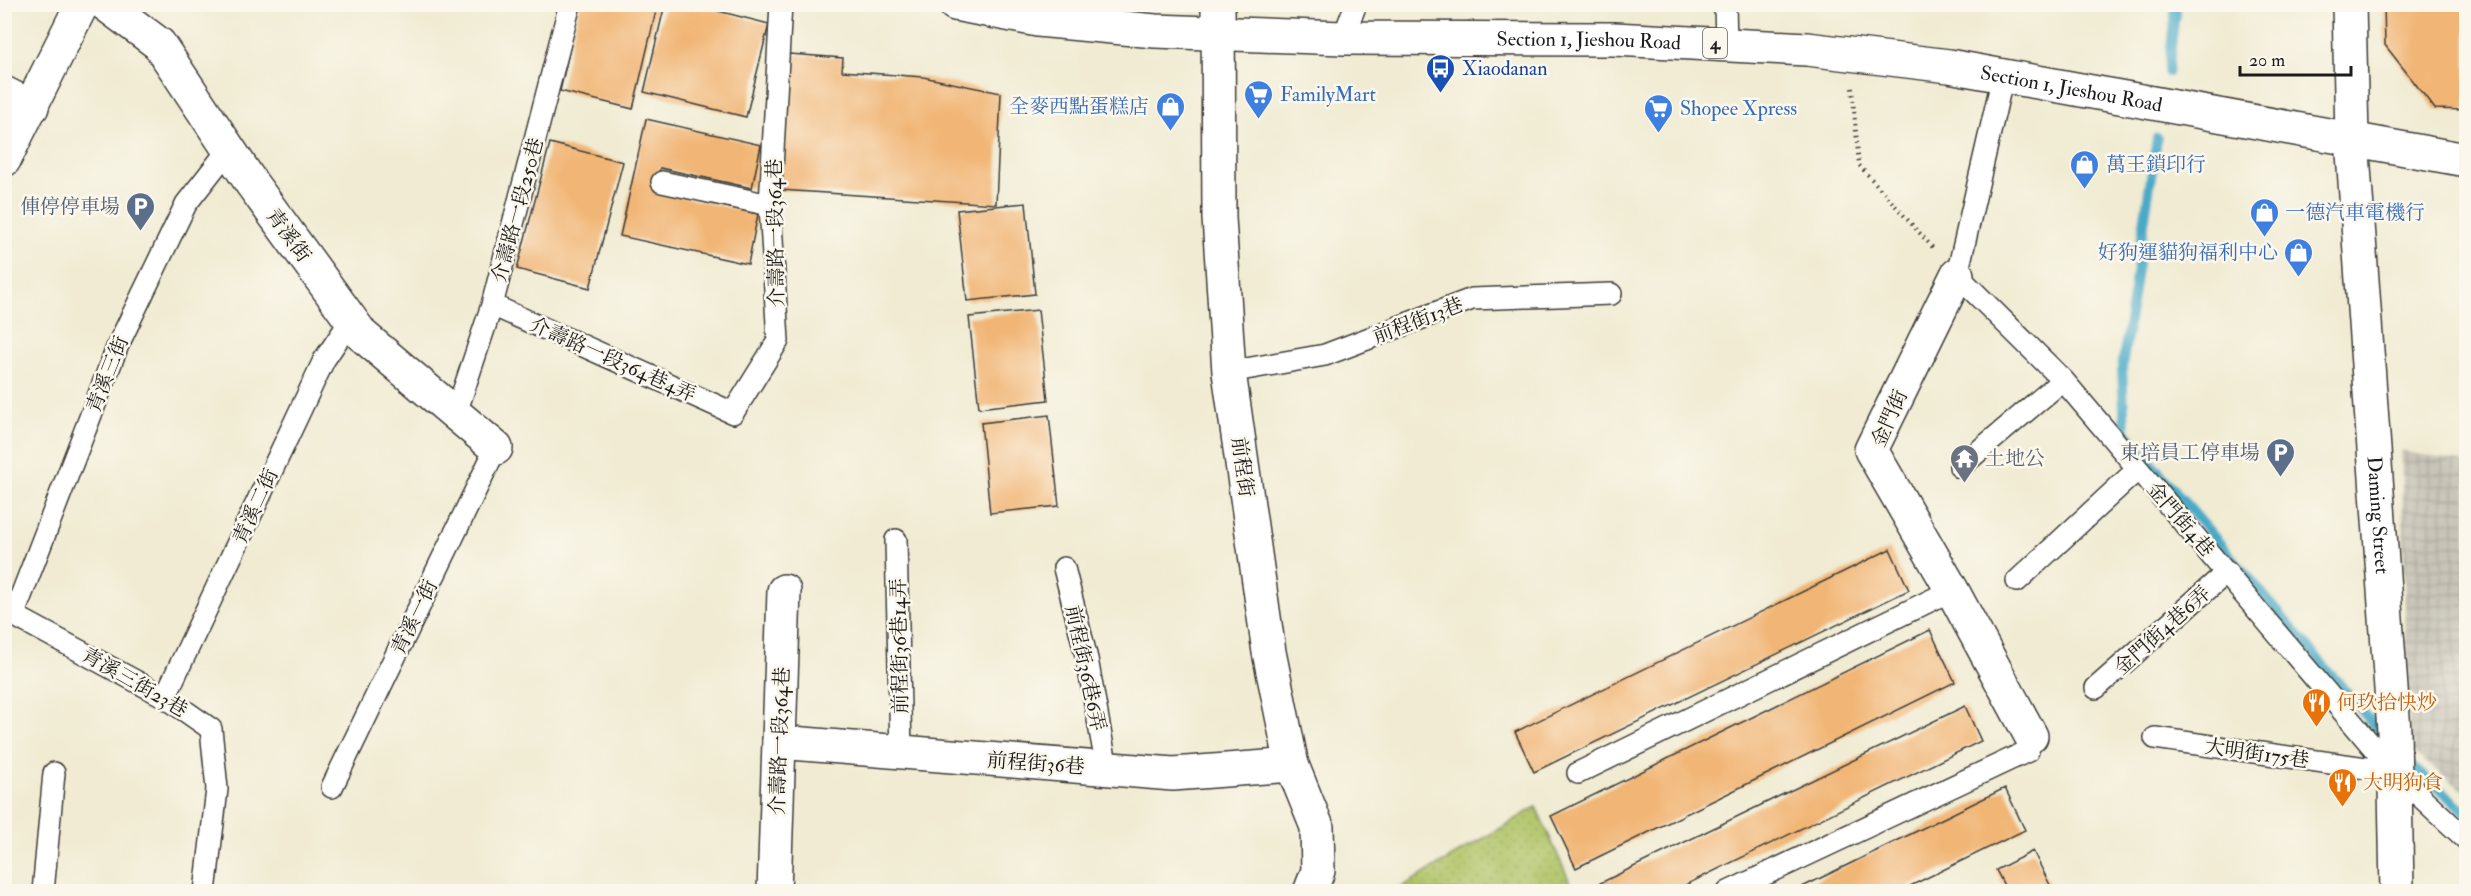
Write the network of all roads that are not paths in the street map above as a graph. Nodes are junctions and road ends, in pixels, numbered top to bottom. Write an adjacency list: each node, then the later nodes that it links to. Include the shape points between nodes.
1 (82, 4): 13 (street)
2 (105, 4): 15 (street, 青溪街, via 159,44)
3 (570, 4): 22 (lane, 介壽路一段250巷)
4 (781, 4): 19 (lane, 介壽路一段364巷)
5 (955, 4): 9 (street, Section 1, Jieshou Road / 4, via 1038,20 1155,31)
6 (1356, 4): 10 (lane)
7 (1725, 4): 11 (lane)
8 (2349, 4): 14 (street, Daming Street)
9 (1218, 19): 10 (street, Section 1, Jieshou Road / 4); 24 (street, 前程街, via 1219,218)
10 (1343, 38): 11 (street, Section 1, Jieshou Road / 4)
11 (1726, 43): 12 (street, Section 1, Jieshou Road / 4, via 1849,54)
12 (2003, 76): 14 (street, Section 1, Jieshou Road / 4); 20 (lane, 金門街)
13 (18, 100): 16 (street)
14 (2352, 139): 17 (street, Section 1, Jieshou Road / 4); 46 (street, Daming Street)
15 (229, 149): 23 (street, 青溪街); 37 (lane, 青溪三街, via 186,204 118,345)
16 (4, 160)
17 (2466, 160)
18 (662, 182): 19 (lane)
19 (770, 205): 26 (lane, 介壽路一段364巷, via 778,341)
20 (1957, 275): 25 (lane, 金門街4巷); 35 (street, 金門街, via 1871,450)
21 (1611, 294): 24 (lane, 前程街13巷, via 1472,299 1325,355)
22 (492, 305): 26 (lane, 介壽路一段364巷4弄); 27 (lane, 介壽路一段250巷)
23 (351, 320): 27 (street, 青溪街, via 362,335); 39 (lane, 青溪二街, via 324,360)
24 (1229, 372): 44 (street, 前程街, via 1269,652)
25 (2063, 380): 29 (lane); 30 (lane, 金門街4巷)
26 (734, 412)
27 (456, 413): 28 (street, 青溪街)
28 (496, 448): 49 (lane, 青溪一街)
29 (1960, 467)
30 (2138, 469): 33 (lane, 金門街4巷); 34 (lane)
31 (896, 540): 43 (lane, 前程街36巷14弄)
32 (1064, 568): 45 (lane, 前程街36巷6弄, via 1087,659)
33 (2227, 572): 38 (lane, 金門街4巷6弄); 46 (lane, 金門街4巷)
34 (2017, 581)
35 (1952, 590): 40 (street, 金門街); 48 (lane)
36 (784, 591): 42 (street, 介壽路一段364巷)
37 (9, 612): 39 (lane, 青溪三街23巷)
38 (2096, 688)
39 (165, 697): 52 (lane, 青溪三街23巷, via 211,729 217,789)
40 (2031, 735): 55 (lane, via 2028,751)
41 (2155, 738): 46 (lane, 大明街175巷)
42 (779, 742): 43 (street, 前程街36巷); 53 (street, 介壽路一段364巷)
43 (901, 752): 45 (street, 前程街36巷)
44 (1292, 765): 45 (street, 前程街36巷, via 1173,774); 54 (street, 前程街, via 1317,827 1318,871)
45 (1107, 769)
46 (2394, 769): 50 (lane, 金門街4巷); 56 (street, Daming Street)
47 (54, 773): 51 (lane)
48 (1578, 773)
49 (332, 787)
50 (2466, 839)
51 (43, 891)
52 (205, 891)
53 (774, 891)
54 (1310, 891)
55 (1728, 891)
56 (2397, 891)

